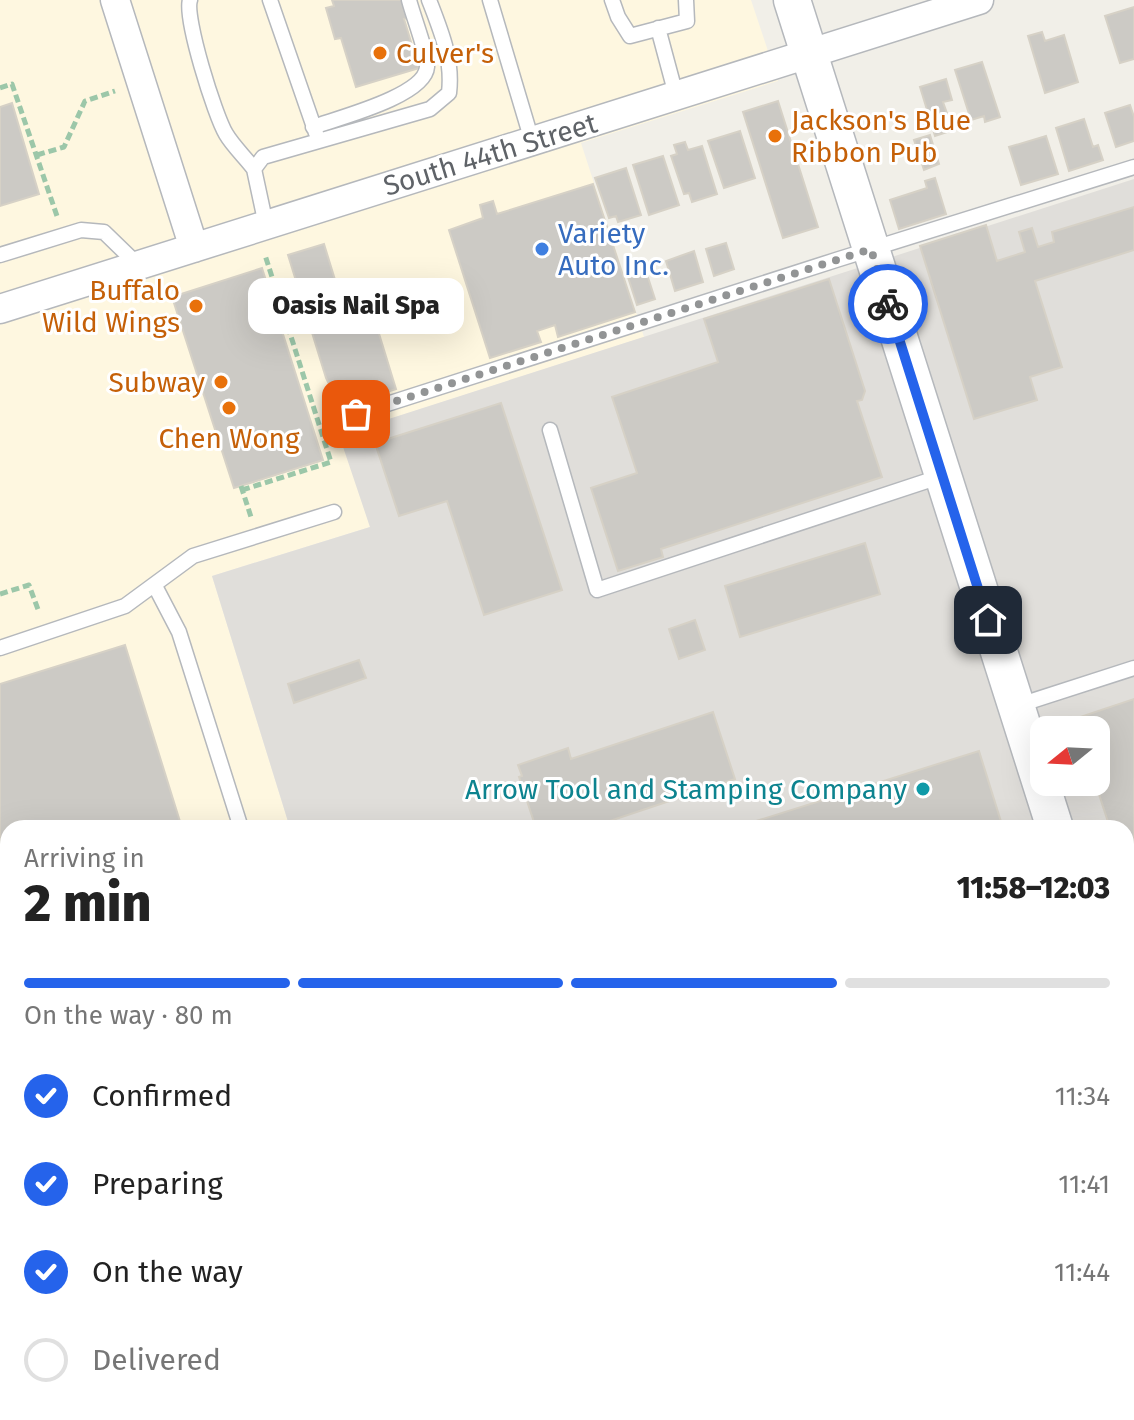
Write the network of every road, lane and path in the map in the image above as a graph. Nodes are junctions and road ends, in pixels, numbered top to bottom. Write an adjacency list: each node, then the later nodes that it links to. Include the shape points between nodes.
1 (115, 0): 23 (street)
2 (190, 0): 20 (lane, via 191,30 225,133)
3 (270, 0): 16 (lane)
4 (409, 0): 16 (lane, via 427,67 420,82)
5 (429, 0): 16 (lane, via 444,38 449,93 430,109)
6 (490, 0): 17 (lane)
7 (612, 0): 11 (lane, via 630,36)
8 (686, 0): 11 (lane, via 687,21)
9 (792, 0): 12 (street)
10 (979, 0): 12 (street, South 44th Street)
11 (658, 28): 15 (lane)
12 (810, 53): 15 (street, South 44th Street); 24 (street)
13 (0, 88): 18 (path, via 12,84)
14 (120, 90): 18 (path, via 85,101 64,147)
15 (676, 95): 17 (street, South 44th Street)
16 (316, 134): 20 (lane, via 263,157)
17 (532, 141): 21 (street, South 44th Street)
18 (37, 155): 22 (path)
19 (1134, 167): 24 (lane)
20 (254, 169): 21 (lane)
21 (266, 225): 23 (street, South 44th Street)
22 (64, 235): 25 (lane); 27 (lane, via 104,232)
23 (194, 248): 27 (street, South 44th Street)
24 (871, 249): 31 (lane); 33 (street)
25 (0, 255)
26 (265, 255): 34 (path, via 331,462)
27 (138, 265): 30 (street, South 44th Street)
28 (171, 284): 29 (path)
29 (179, 295)
30 (0, 309)
31 (356, 414)
32 (550, 430): 33 (lane, via 597,590)
33 (943, 476): 41 (street)
34 (242, 490)
35 (334, 512): 36 (lane, via 193,556)
36 (155, 586): 38 (lane, via 125,606); 42 (lane, via 179,632)
37 (0, 594): 38 (path, via 29,585)
38 (46, 632): 39 (lane)
39 (0, 648)
40 (1134, 668): 41 (lane)
41 (1016, 706): 43 (street)
42 (238, 820)
43 (1052, 820)

